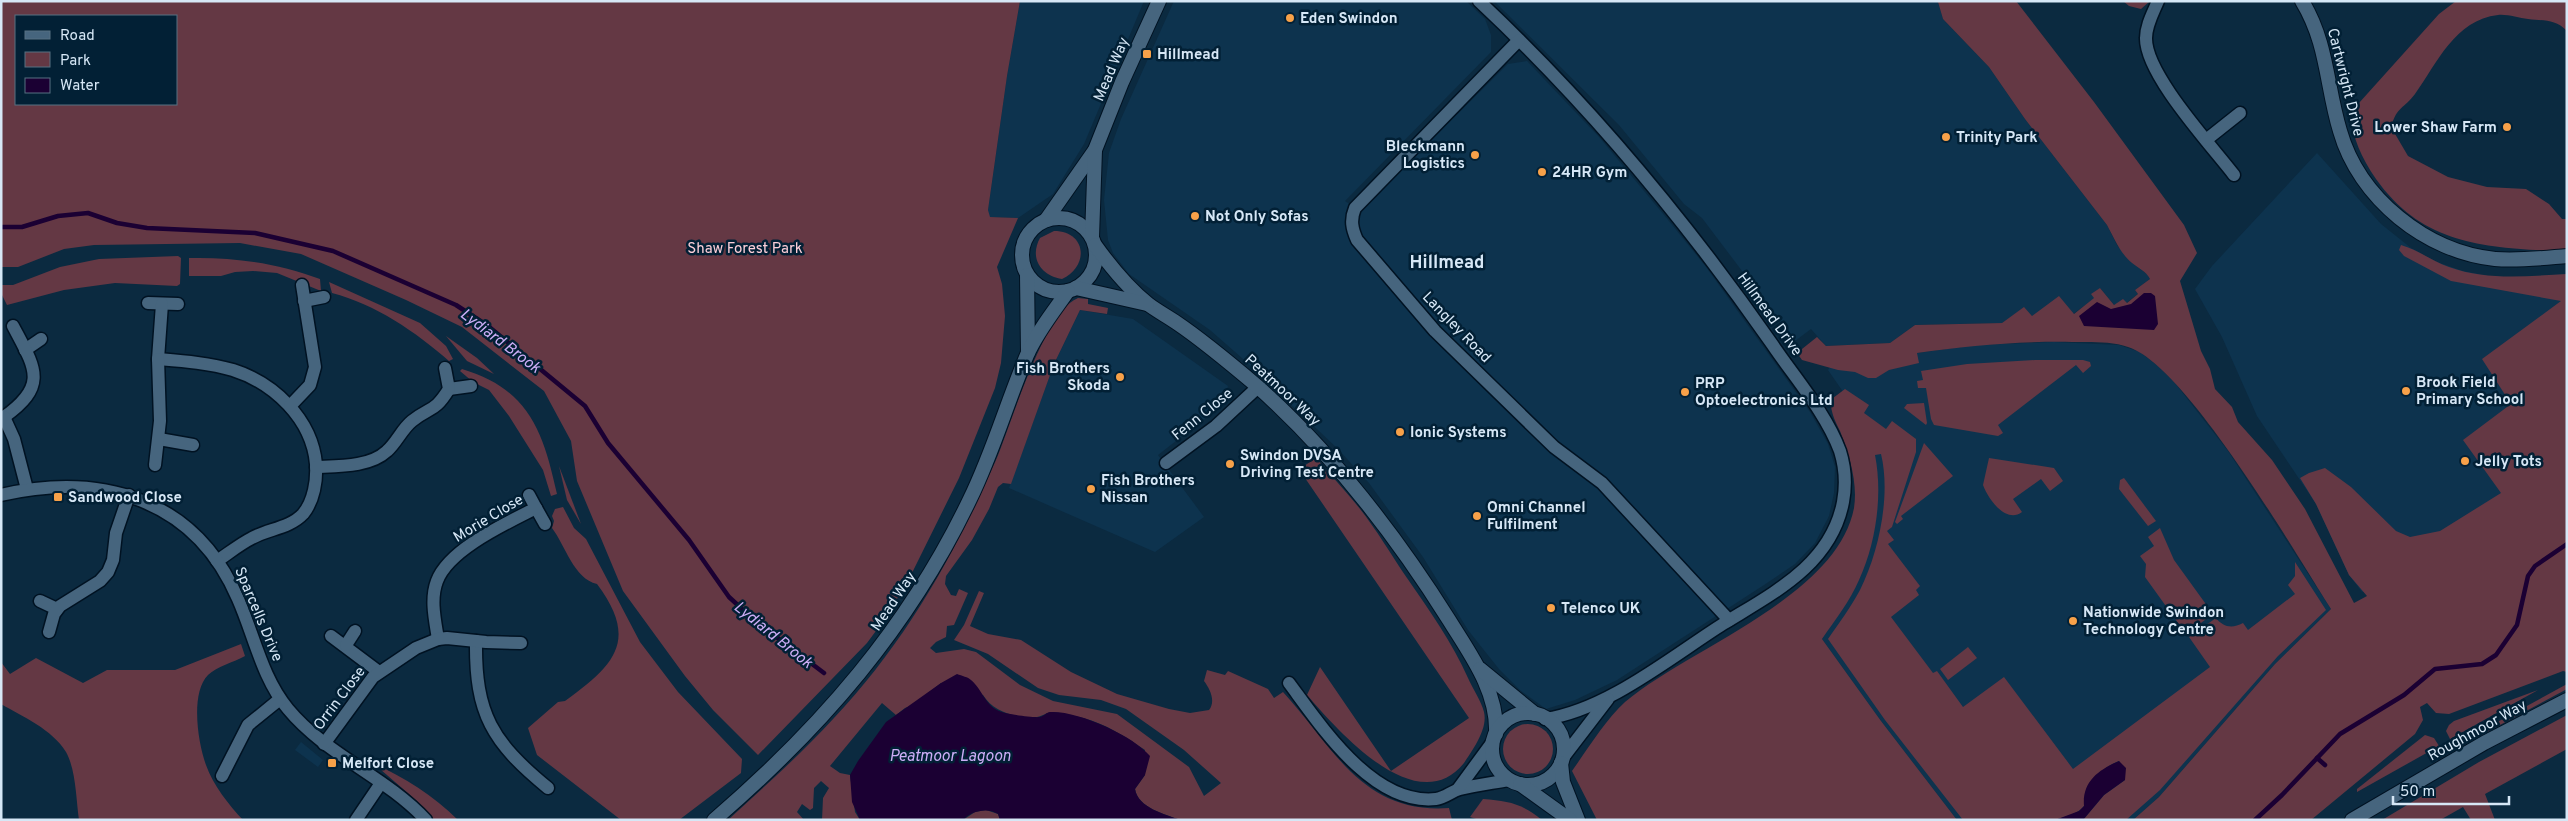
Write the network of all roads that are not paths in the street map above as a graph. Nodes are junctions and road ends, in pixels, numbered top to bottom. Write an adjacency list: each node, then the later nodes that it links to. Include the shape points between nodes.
1 (1159, 1): 8 (main road, Mead Way)
2 (1479, 1): 5 (street, Hillmead Drive)
3 (2158, 1): 7 (street, via 2146,36 2149,53 2165,86)
4 (2302, 1): 12 (main road, Cartwright Drive, via 2324,49 2336,117 2346,149 2361,174 2388,207 2432,239 2470,255 2516,260)
5 (1519, 40): 47 (street, Hillmead Drive, via 1604,131 1687,230 1782,359 1826,423 1840,452 1844,468 1844,500 1831,539 1817,557 1795,576); 47 (street, Langley Road, via 1355,208 1351,220 1353,232 1435,331 1554,448 1602,483)
6 (2240, 113): 7 (street)
7 (2206, 140): 9 (street)
8 (1095, 150): 10 (main road, Mead Way); 11 (main road, Mead Way)
9 (2234, 175)
10 (1046, 220): 11 (main road, via 1068,219 1078,224); 13 (main road, via 1037,225 1024,242 1023,264)
11 (1093, 241): 15 (main road, via 1095,266 1089,277); 21 (main road, Peatmoor Way)
12 (2567, 256)
13 (1028, 274): 15 (main road, via 1045,290); 25 (main road, Mead Way)
14 (302, 285): 17 (street)
15 (1072, 289): 21 (main road, Peatmoor Way); 25 (main road, Mead Way)
16 (324, 297): 17 (street)
17 (304, 301): 31 (street, via 314,373 310,384)
18 (148, 303): 19 (street)
19 (162, 304): 20 (street); 26 (street)
20 (178, 304)
21 (1147, 304): 29 (main road, Peatmoor Way, via 1204,342)
22 (13, 326): 24 (street)
23 (41, 339): 24 (street)
24 (25, 350): 32 (street, via 34,372 34,382 23,402)
25 (1028, 353): 72 (main road, Mead Way, via 994,446 970,500 916,596 869,663 832,708)
26 (158, 359): 31 (street, via 232,370 254,378); 33 (street)
27 (445, 368): 30 (street)
28 (471, 386): 30 (street)
29 (1258, 387): 35 (street, Fenn Close, via 1216,426); 55 (main road, Peatmoor Way, via 1319,446 1368,503 1433,594)
30 (449, 388): 37 (street, via 434,409 412,421 381,456 356,464)
31 (290, 406): 37 (street, via 311,439)
32 (3, 418): 38 (street, via 14,439)
33 (160, 438): 34 (street); 36 (street)
34 (192, 446)
35 (1166, 463)
36 (154, 465)
37 (316, 467): 44 (street, via 312,500 302,514 289,524 252,538)
38 (26, 489): 39 (street, Sparcells Drive); 40 (street, Sparcells Drive, via 83,486)
39 (1, 495)
40 (129, 495): 44 (street, Sparcells Drive, via 176,520); 46 (street, via 108,572 100,581)
41 (529, 495): 42 (street, Morie Close)
42 (536, 508): 43 (street, Morie Close); 51 (street, Morie Close, via 472,544 442,572 434,594)
43 (544, 524)
44 (217, 561): 59 (street, Sparcells Drive, via 238,597 264,667)
45 (40, 601): 46 (street)
46 (57, 609): 49 (street)
47 (1729, 620): 58 (street, Hillmead Drive)
48 (355, 631): 54 (street)
49 (49, 632)
50 (331, 636): 54 (street)
51 (438, 639): 52 (street, Orrin Close); 56 (street, Orrin Close, via 416,648)
52 (476, 641): 53 (street, Orrin Close); 68 (street, via 479,696 489,722 514,759)
53 (521, 643)
54 (346, 645): 56 (street)
55 (1480, 668): 61 (main road, Peatmoor Way); 62 (main road, Peatmoor Way, via 1494,714)
56 (379, 672): 63 (street, Orrin Close)
57 (1289, 682): 69 (street, via 1353,762 1389,788 1403,795 1428,799 1444,797)
58 (1610, 698): 61 (street, Hillmead Drive, via 1566,714); 64 (street, Hillmead Drive)
59 (280, 699): 63 (street, Sparcells Drive); 65 (street, via 248,725)
60 (2567, 700): 75 (main road, Roughmoor Way)
61 (1540, 716): 62 (main road, via 1515,716 1503,724); 64 (main road, via 1554,725 1562,738)
62 (1495, 737): 66 (main road, via 1494,758 1501,772); 69 (street)
63 (324, 744): 67 (street, Sparcells Drive)
64 (1561, 761): 66 (main road, via 1555,772 1543,782); 74 (main road, via 1563,782)
65 (222, 776)
66 (1515, 782): 69 (street); 73 (main road)
67 (381, 783): 70 (street); 71 (street, Sparcells Drive)
68 (548, 788)
69 (1458, 789)
70 (356, 820)
71 (426, 820)
72 (714, 820)
73 (1570, 820)
74 (1578, 820)
75 (2352, 820)

